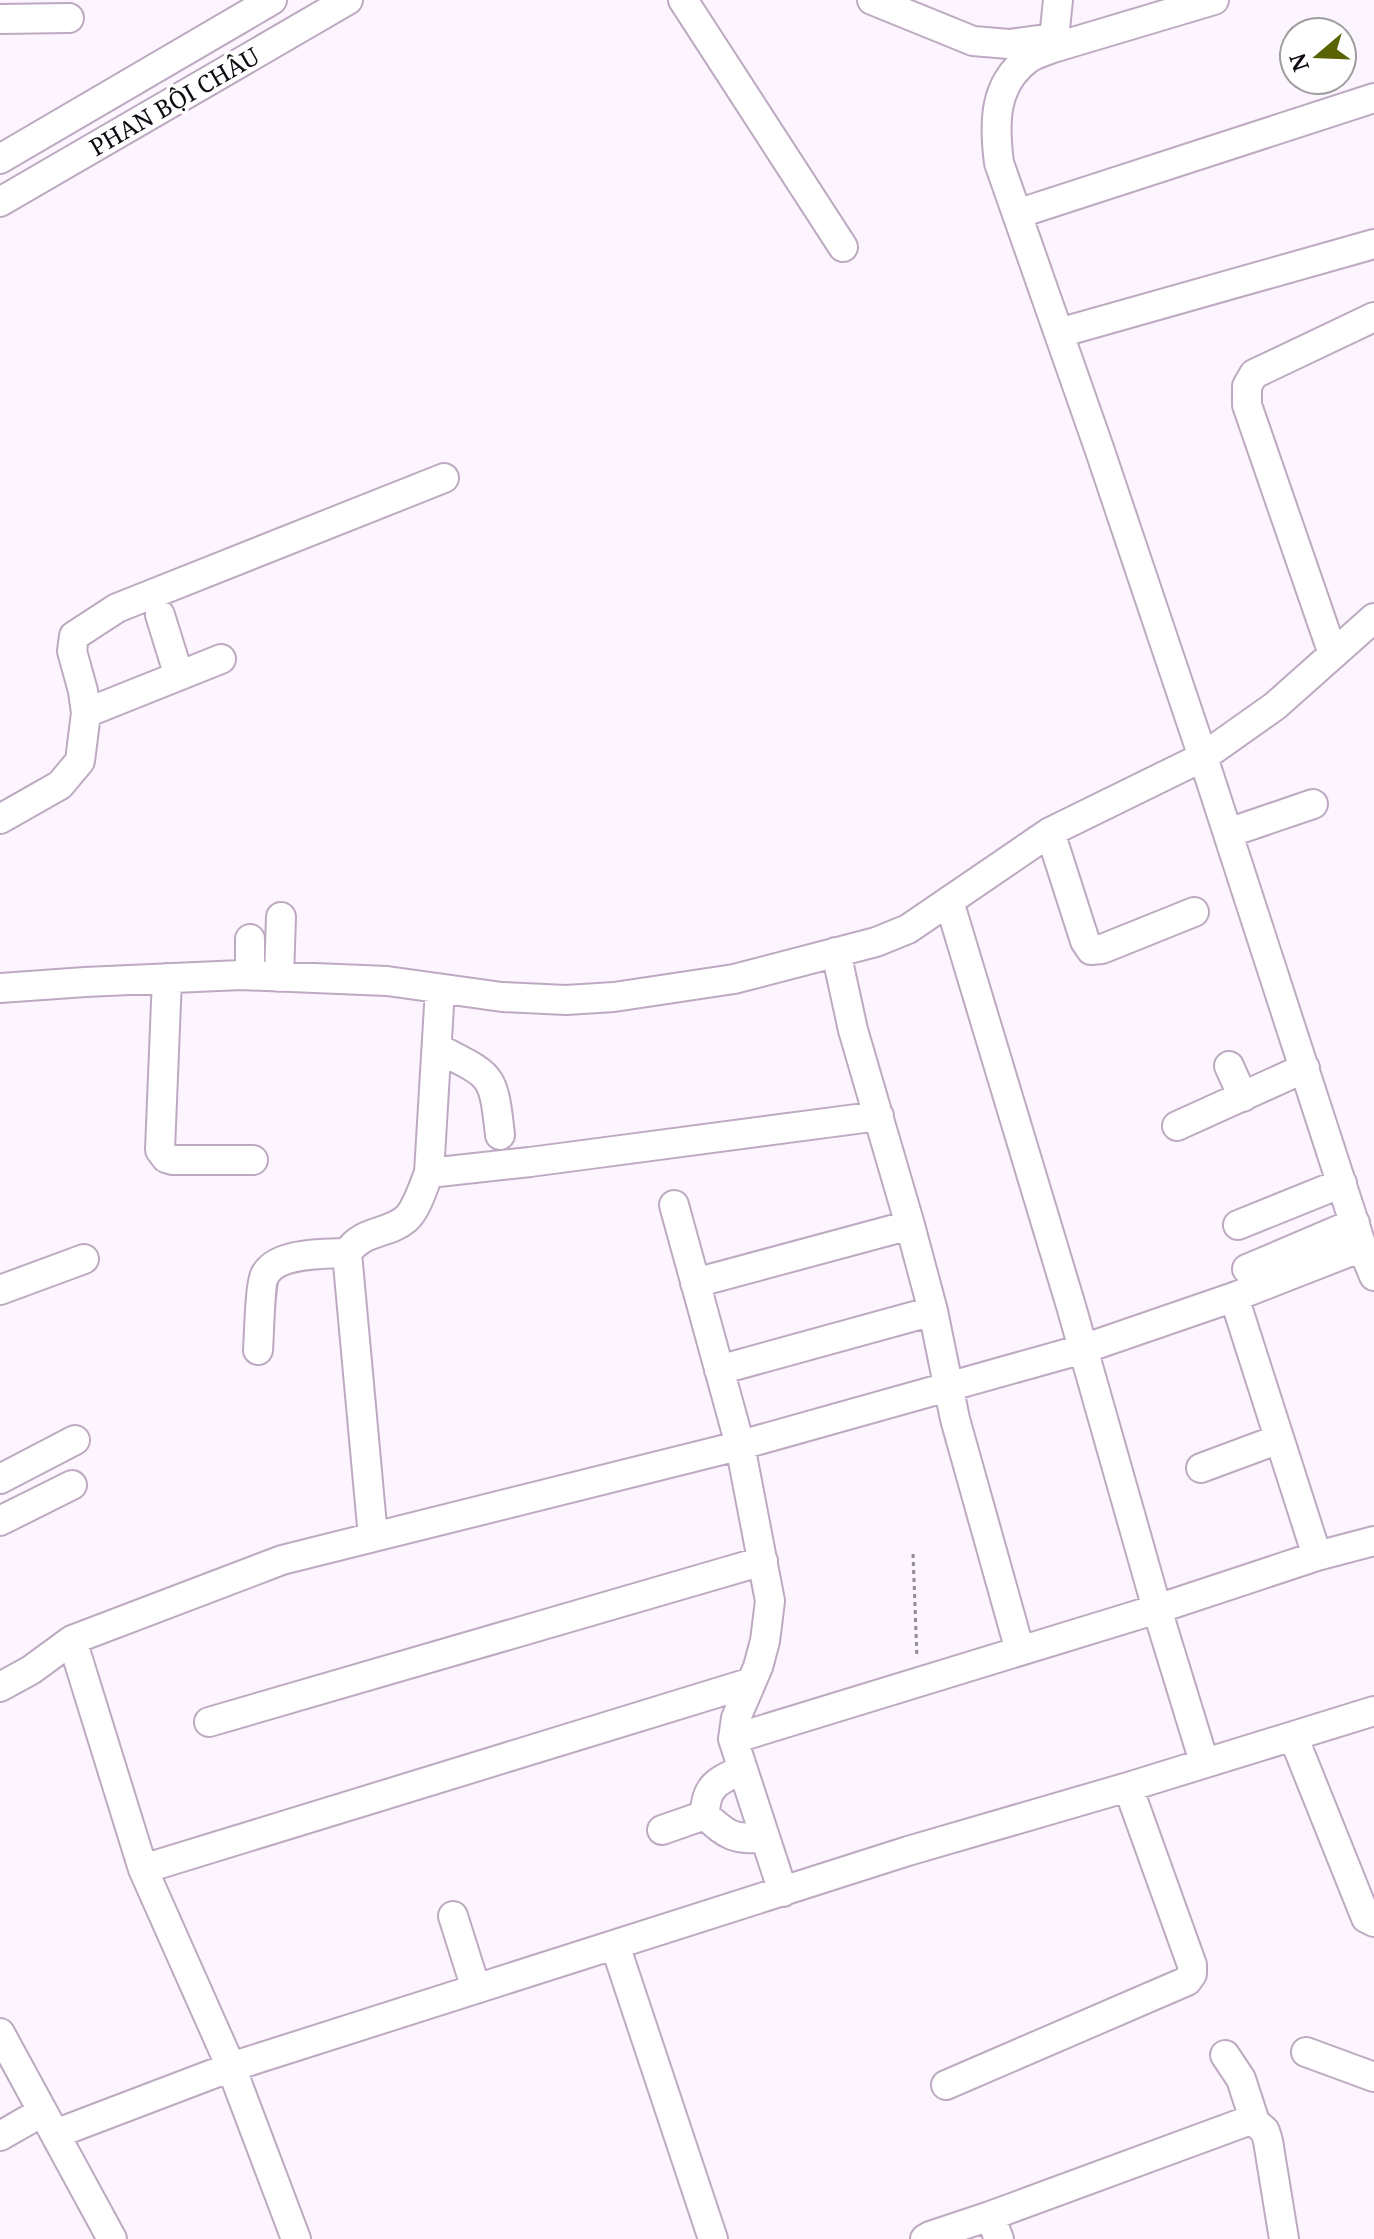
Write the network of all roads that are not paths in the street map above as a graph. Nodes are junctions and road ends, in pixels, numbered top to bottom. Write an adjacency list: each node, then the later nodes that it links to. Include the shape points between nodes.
1 (272, 0): 11 (street, PHAN BỘI CHÂU)
2 (348, 0): 12 (street, PHAN BỘI CHÂU)
3 (683, 0): 15 (street)
4 (872, 0): 9 (street, via 973,41)
5 (1058, 0): 9 (street)
6 (1214, 0): 9 (street)
7 (69, 18): 8 (street)
8 (0, 19)
9 (1053, 43): 13 (street, via 1016,71 996,108 999,163)
10 (1374, 98): 13 (street)
11 (0, 159)
12 (0, 202)
13 (1017, 214): 17 (street)
14 (1374, 244): 17 (street)
15 (843, 247)
16 (1374, 317): 21 (street, via 1254,374 1247,386 1247,405)
17 (1059, 333): 25 (street)
18 (444, 478): 24 (street, via 91,623 74,636 72,651)
19 (160, 615): 23 (street)
20 (1374, 618): 21 (street)
21 (1333, 654): 25 (street, via 1275,706)
22 (221, 659): 23 (street)
23 (179, 676): 24 (street)
24 (86, 713): 27 (street, via 80,761 60,785)
25 (1203, 757): 28 (street); 29 (street)
26 (1313, 804): 29 (street)
27 (0, 819)
28 (1050, 832): 30 (street); 31 (street, via 1091,950)
29 (1228, 833): 42 (street)
30 (949, 901): 34 (street, via 908,929); 62 (street)
31 (1194, 912)
32 (281, 917): 36 (street)
33 (250, 939): 35 (street)
34 (836, 952): 39 (street, via 734,979 614,997 566,1000); 44 (street)
35 (250, 975): 36 (street); 37 (street)
36 (279, 977): 39 (street, via 387,981)
37 (167, 978): 38 (street); 47 (street, via 160,1150 173,1160)
38 (0, 988)
39 (440, 989): 40 (street)
40 (437, 1048): 46 (street, via 489,1079); 48 (street)
41 (1229, 1066): 43 (street)
42 (1305, 1068): 43 (street); 49 (street)
43 (1243, 1097): 45 (street)
44 (879, 1116): 48 (street); 51 (street)
45 (1177, 1126)
46 (500, 1135)
47 (253, 1160)
48 (429, 1173): 54 (street, via 410,1215 365,1236)
49 (1342, 1183): 52 (street); 53 (street)
50 (674, 1205): 58 (street)
51 (910, 1225): 58 (street); 61 (street)
52 (1238, 1225)
53 (1358, 1235): 56 (street); 57 (street); 60 (street)
54 (347, 1253): 63 (street, via 304,1255 275,1264 263,1276); 73 (street)
55 (84, 1259): 59 (street)
56 (1247, 1269)
57 (1374, 1274)
58 (695, 1283): 64 (street)
59 (0, 1290)
60 (1234, 1297): 62 (street); 66 (street)
61 (933, 1311): 64 (street); 65 (street)
62 (1083, 1349): 65 (street); 77 (street)
63 (258, 1350)
64 (719, 1370): 68 (street)
65 (948, 1387): 68 (street); 79 (street)
66 (1279, 1439): 69 (street); 75 (street)
67 (75, 1440): 70 (street)
68 (740, 1445): 73 (street); 76 (street)
69 (1201, 1468)
70 (0, 1479)
71 (72, 1485): 72 (street)
72 (0, 1521)
73 (373, 1537): 78 (street, via 282,1560)
74 (1374, 1541): 75 (street)
75 (1317, 1556): 77 (street)
76 (763, 1561): 80 (street, via 770,1601 765,1641); 83 (street)
77 (1157, 1609): 79 (street); 86 (street)
78 (72, 1640): 81 (street); 92 (street)
79 (1020, 1651): 85 (street)
80 (749, 1683): 85 (street); 92 (street)
81 (0, 1687)
82 (1374, 1711): 84 (street)
83 (209, 1722)
84 (1293, 1736): 86 (street); 95 (street, via 1366,1918)
85 (733, 1739): 87 (street)
86 (1204, 1762): 88 (street)
87 (743, 1770): 89 (street, via 713,1785); 91 (street)
88 (1128, 1787): 93 (street); 103 (street, via 1192,1974 1187,1981)
89 (705, 1815): 90 (street); 91 (street, via 726,1834)
90 (662, 1830)
91 (765, 1838): 93 (street)
92 (143, 1869): 101 (street)
93 (783, 1892): 96 (street)
94 (453, 1916): 97 (street)
95 (1374, 1922)
96 (615, 1945): 97 (street); 108 (street)
97 (476, 1989): 101 (street)
98 (0, 2033): 105 (street)
99 (1306, 2052): 102 (street)
100 (1225, 2055): 104 (street, via 1241,2079)
101 (231, 2067): 105 (street); 110 (street)
102 (1374, 2077)
103 (946, 2085)
104 (1255, 2122): 107 (street); 112 (street, via 1268,2141)
105 (48, 2123): 106 (street); 109 (street)
106 (0, 2136)
107 (994, 2228): 111 (street)
108 (720, 2235)
109 (112, 2239)
110 (296, 2239)
111 (925, 2239)
112 (1284, 2239)

